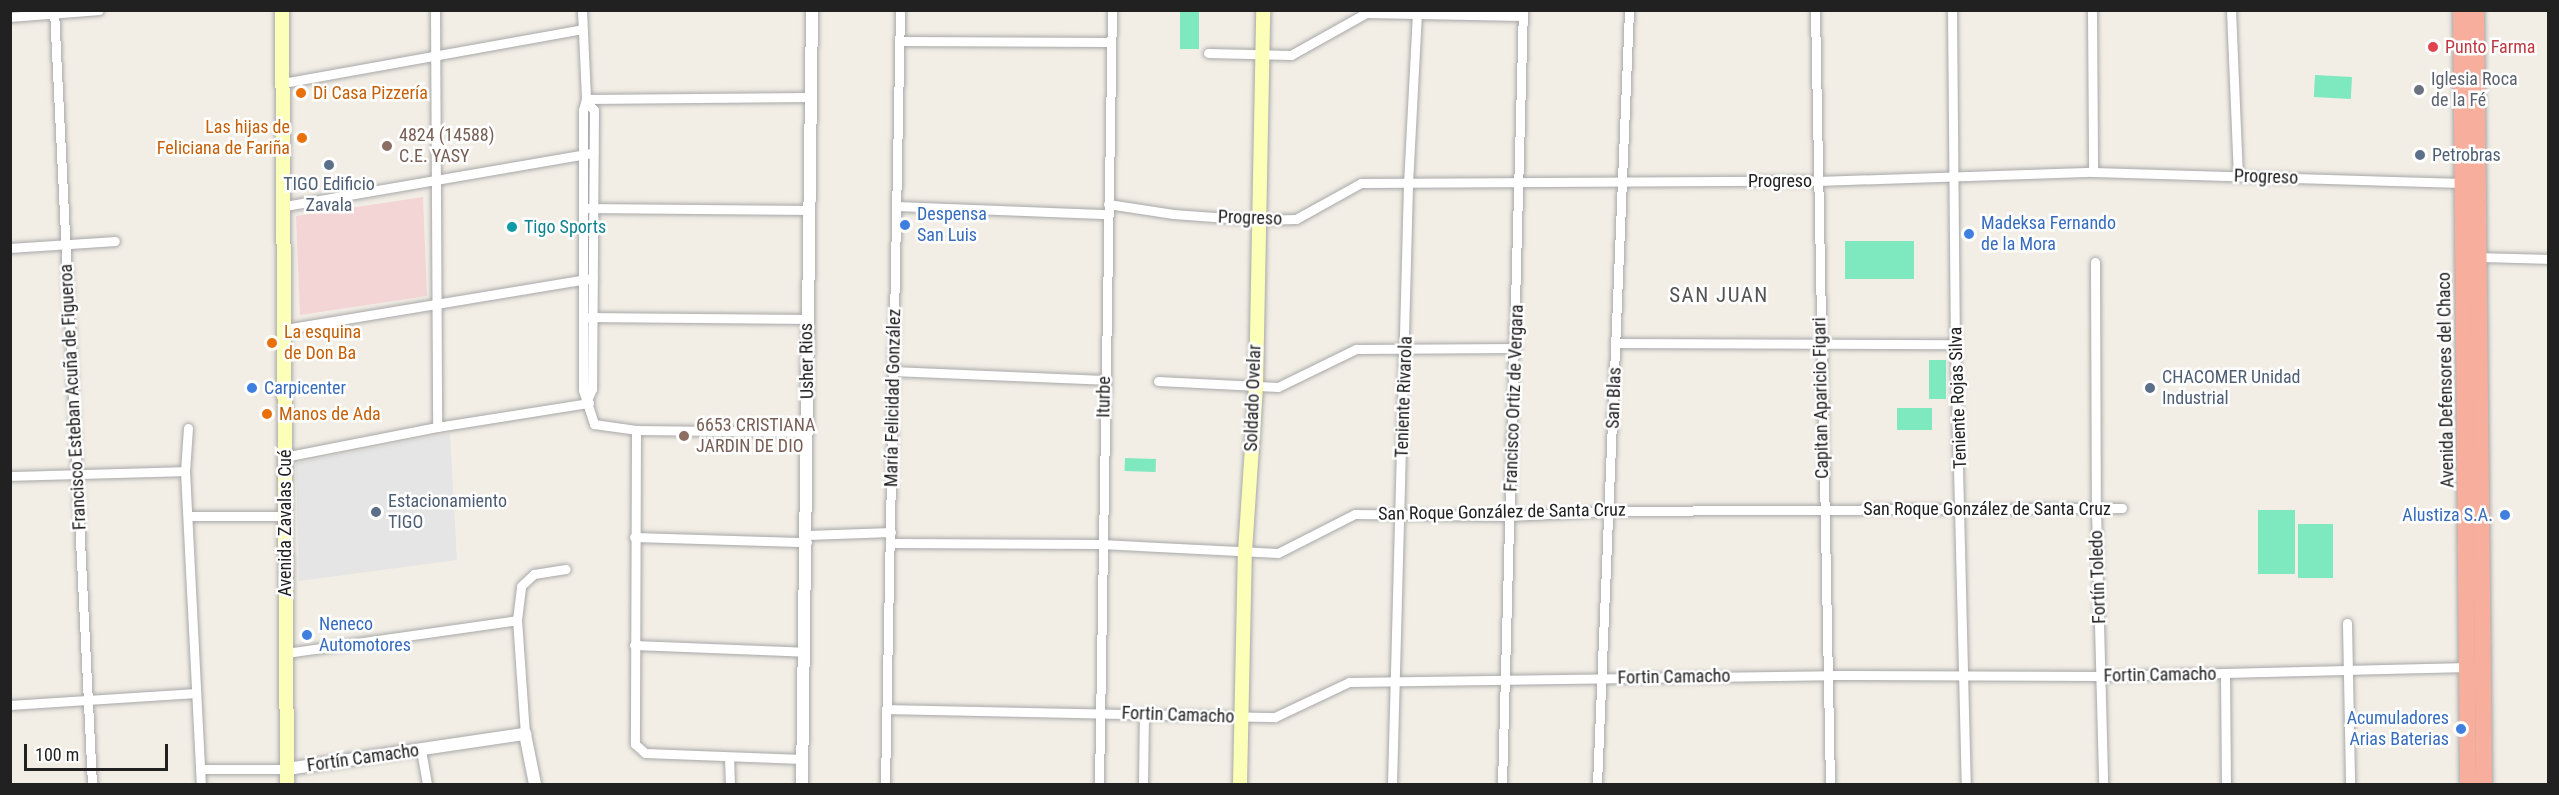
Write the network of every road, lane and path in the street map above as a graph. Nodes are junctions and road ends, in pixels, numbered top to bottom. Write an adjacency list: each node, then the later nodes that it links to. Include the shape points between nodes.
1 (99, 10): 16 (street)
2 (282, 10): 26 (main road, Avenida Zavalas Cué)
3 (435, 10): 25 (street)
4 (582, 10): 20 (street)
5 (812, 10): 27 (street, Usher Rios)
6 (900, 10): 21 (street, María Felicidad González)
7 (1112, 10): 22 (street, Iturbe)
8 (1263, 10): 24 (main road, Soldado Ovelar)
9 (1629, 10): 34 (street, San Blas)
10 (1815, 10): 36 (street, Capitan Aparicio Figari)
11 (1952, 10): 32 (street, Teniente Rojas Silva)
12 (2092, 10): 31 (street)
13 (2231, 10): 33 (street)
14 (2461, 10): 38 (highway, Avenida Defensores del Chaco)
15 (2476, 10): 51 (highway, Avenida Defensores del Chaco)
16 (54, 12): 19 (street); 49 (street, Francisco Esteban Acuña de Figueroa)
17 (1417, 12): 18 (street); 24 (street, via 1366,13 1306,50 1292,55); 39 (street, Teniente Rivarola)
18 (1523, 13): 37 (street, Francisco Ortiz de Vergara)
19 (10, 17)
20 (582, 29): 25 (street); 28 (street)
21 (900, 41): 22 (street); 42 (street, María Felicidad González)
22 (1111, 42): 40 (street, Iturbe)
23 (1208, 53): 24 (street)
24 (1261, 55): 47 (main road, Soldado Ovelar)
25 (434, 56): 26 (street); 35 (street)
26 (283, 82): 41 (main road, Avenida Zavalas Cué)
27 (810, 97): 28 (street); 45 (street, Usher Rios)
28 (586, 100): 29 (street, via 594,110); 30 (street)
29 (593, 153): 30 (street); 44 (street)
30 (583, 154): 35 (street); 43 (street)
31 (2093, 172): 32 (street, Progreso); 33 (street, Progreso)
32 (1956, 175): 36 (street, Progreso); 61 (street, Teniente Rojas Silva)
33 (2238, 176): 38 (street, Progreso)
34 (1621, 180): 36 (street, Progreso); 37 (street, Progreso); 60 (street, San Blas)
35 (435, 181): 41 (street); 55 (street)
36 (1817, 181): 59 (street, Capitan Aparicio Figari)
37 (1521, 182): 39 (street, Progreso); 63 (street, Francisco Ortiz de Vergara)
38 (2463, 183): 98 (highway, Avenida Defensores del Chaco)
39 (1408, 184): 47 (street, Progreso, via 1361,183 1296,219); 62 (street, Teniente Rivarola)
40 (1108, 204): 46 (street, Iturbe); 47 (street, Progreso)
41 (285, 206): 58 (main road, Avenida Zavalas Cué)
42 (896, 206): 46 (street); 64 (street, María Felicidad González)
43 (583, 208): 44 (street); 54 (street)
44 (593, 208): 45 (street); 54 (street)
45 (807, 210): 57 (street, Usher Rios)
46 (1108, 214): 65 (street, Iturbe)
47 (1256, 220): 67 (main road, Soldado Ovelar)
48 (115, 241): 49 (street)
49 (67, 247): 50 (street); 75 (street, Francisco Esteban Acuña de Figueroa)
50 (10, 248)
51 (2478, 257): 52 (street); 140 (highway, Avenida Defensores del Chaco)
52 (2548, 259)
53 (2095, 262): 77 (street, Fortín Toledo)
54 (588, 278): 55 (street); 56 (street)
55 (437, 306): 58 (street); 69 (street)
56 (588, 317): 57 (street); 68 (street, via 584,390)
57 (807, 319): 72 (street, Usher Rios)
58 (285, 329): 73 (main road, Avenida Zavalas Cué)
59 (1821, 341): 60 (street); 61 (street); 79 (street, Capitan Aparicio Figari)
60 (1616, 343): 81 (street, San Blas)
61 (1955, 344): 80 (street, Teniente Rojas Silva)
62 (1406, 348): 63 (street); 67 (street, via 1356,349 1278,387); 82 (street, Teniente Rivarola)
63 (1516, 348): 85 (street, Francisco Ortiz de Vergara)
64 (892, 371): 65 (street); 86 (street, María Felicidad González)
65 (1104, 380): 90 (street, Iturbe)
66 (1158, 381): 67 (street)
67 (1256, 387): 91 (main road, Soldado Ovelar)
68 (588, 400): 69 (street); 71 (street, via 594,424)
69 (437, 427): 73 (street)
70 (188, 428): 74 (street)
71 (636, 430): 72 (street); 87 (street)
72 (808, 432): 88 (street, Usher Rios)
73 (284, 457): 84 (main road, Avenida Zavalas Cué)
74 (185, 471): 75 (street); 83 (street)
75 (77, 474): 76 (street); 108 (street, Francisco Esteban Acuña de Figueroa)
76 (10, 476)
77 (2096, 508): 78 (street, San Roque González de Santa Cruz); 80 (street, San Roque González de Santa Cruz); 102 (street, Fortín Toledo)
78 (2122, 508)
79 (1823, 510): 80 (street, San Roque González de Santa Cruz); 81 (street, San Roque González de Santa Cruz); 101 (street, Capitan Aparicio Figari)
80 (1962, 510): 104 (street, Teniente Rojas Silva)
81 (1610, 511): 85 (street, San Roque González de Santa Cruz); 103 (street, San Blas)
82 (1400, 513): 85 (street, San Roque González de Santa Cruz); 91 (street, San Roque González de Santa Cruz, via 1355,514 1278,553); 106 (street, Teniente Rivarola)
83 (190, 516): 84 (street); 107 (street)
84 (284, 516): 97 (main road, Avenida Zavalas Cué)
85 (1509, 516): 105 (street, Francisco Ortiz de Vergara)
86 (891, 532): 88 (street); 89 (street, María Felicidad González)
87 (634, 537): 88 (street); 95 (street)
88 (807, 538): 96 (street, Usher Rios)
89 (891, 543): 90 (street, San Roque González de Santa Cruz); 110 (street, María Felicidad González)
90 (1101, 544): 91 (street, San Roque González de Santa Cruz); 111 (street, Iturbe)
91 (1245, 552): 113 (main road, Soldado Ovelar)
92 (566, 569): 93 (street, via 524,579)
93 (517, 620): 97 (street); 114 (street)
94 (2347, 622): 99 (street)
95 (634, 645): 96 (street); 116 (street, via 638,750)
96 (805, 651): 117 (street, Usher Rios)
97 (286, 653): 119 (main road, Avenida Zavalas Cué)
98 (2469, 667): 99 (street, Fortin Camacho); 139 (highway, Avenida Defensores del Chaco)
99 (2347, 670): 100 (street, Fortin Camacho); 138 (street)
100 (2225, 674): 102 (street, Fortin Camacho); 137 (street)
101 (1830, 675): 103 (street, Fortin Camacho); 104 (street, Fortin Camacho); 134 (street, Capitan Aparicio Figari)
102 (2102, 676): 104 (street, Fortin Camacho); 136 (street, Fortín Toledo)
103 (1603, 678): 105 (street, Fortin Camacho); 133 (street, San Blas)
104 (1964, 678): 135 (street, Teniente Rojas Silva)
105 (1504, 681): 106 (street, Fortin Camacho); 132 (street, Francisco Ortiz de Vergara)
106 (1396, 682): 113 (street, Fortin Camacho, via 1349,682 1275,717); 131 (street, Teniente Rivarola)
107 (196, 693): 108 (street); 118 (street)
108 (88, 700): 109 (street); 120 (street, Francisco Esteban Acuña de Figueroa)
109 (10, 705)
110 (887, 709): 111 (street, Fortin Camacho); 127 (street, María Felicidad González)
111 (1100, 712): 112 (street, Fortin Camacho); 128 (street, Iturbe)
112 (1144, 713): 113 (street, Fortin Camacho); 129 (street)
113 (1242, 717): 130 (main road, Soldado Ovelar)
114 (525, 734): 115 (street, Fortín Camacho); 124 (street)
115 (421, 750): 119 (street, Fortín Camacho); 123 (street)
116 (729, 757): 117 (street); 125 (street)
117 (802, 759): 126 (street, Usher Rios)
118 (200, 768): 119 (street, Fortín Camacho); 121 (street)
119 (287, 769): 122 (main road, Avenida Zavalas Cué)
120 (92, 784)
121 (201, 784)
122 (287, 784)
123 (427, 784)
124 (535, 784)
125 (730, 784)
126 (802, 784)
127 (885, 784)
128 (1099, 784)
129 (1143, 784)
130 (1240, 784)
131 (1392, 784)
132 (1502, 784)
133 (1597, 784)
134 (1830, 784)
135 (1966, 784)
136 (2103, 784)
137 (2226, 784)
138 (2350, 784)
139 (2468, 784)
140 (2484, 784)

